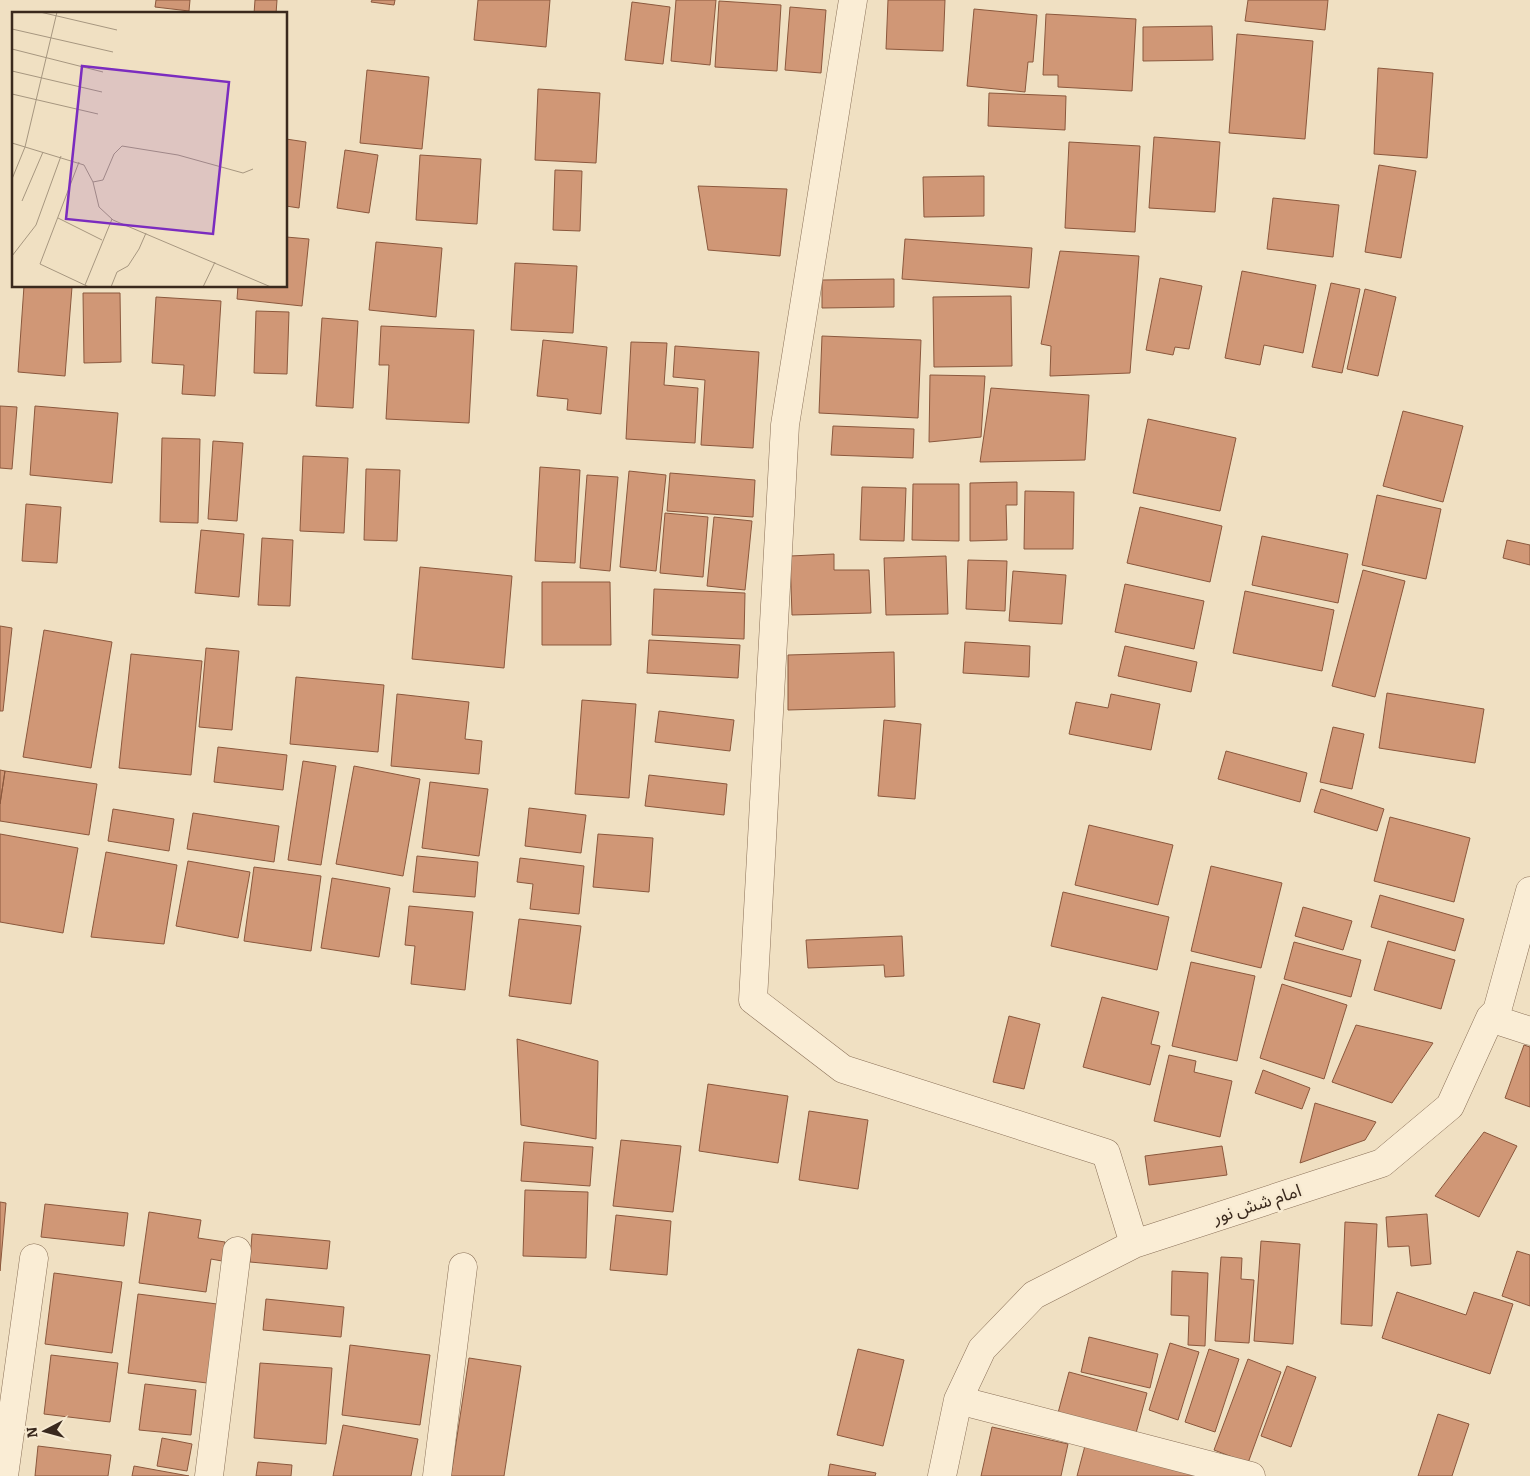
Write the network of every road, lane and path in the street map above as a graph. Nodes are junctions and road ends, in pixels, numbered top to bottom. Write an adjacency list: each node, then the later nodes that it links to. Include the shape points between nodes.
1 (853, 0): 5 (street, via 785,425 753,1000 843,1069 1106,1153)
2 (1530, 891): 3 (street, امام شش نور, via 1497,1011)
3 (1490, 1018): 4 (street); 5 (street, امام شش نور, via 1450,1106 1382,1162)
4 (1530, 1031)
5 (1134, 1244): 9 (street, امام شش نور, via 1034,1294 982,1349)
6 (238, 1251): 11 (street)
7 (34, 1258): 10 (street)
8 (463, 1267): 12 (street)
9 (958, 1400): 13 (street, امام شش نور); 14 (street)
10 (4, 1476)
11 (209, 1476)
12 (437, 1476)
13 (942, 1476)
14 (1251, 1476)

